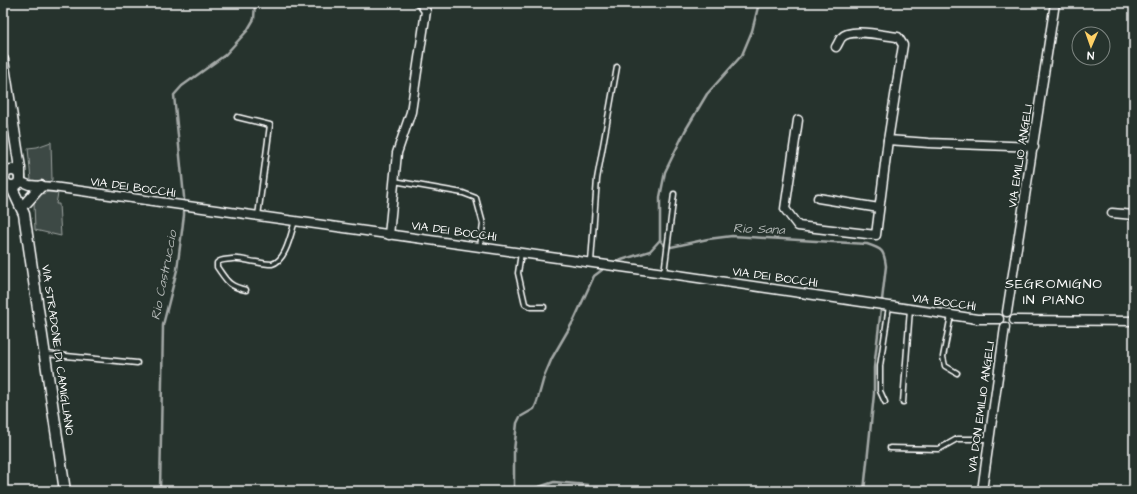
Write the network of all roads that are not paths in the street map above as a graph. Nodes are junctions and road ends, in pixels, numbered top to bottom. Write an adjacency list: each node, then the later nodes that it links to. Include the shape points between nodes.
1 (419, 3): 11 (street, via 426,11 410,112 397,153)
2 (1055, 3): 9 (street, VIA EMILIO ANGELI)
3 (836, 47): 8 (street, via 842,37 859,32 898,38 903,45)
4 (3, 65): 10 (street, via 20,168)
5 (617, 66): 25 (lane, via 597,179)
6 (237, 117): 20 (lane, via 270,125)
7 (798, 120): 16 (street, via 785,209 798,226 876,235)
8 (888, 140): 9 (street); 16 (street)
9 (1034, 147): 31 (street, VIA EMILIO ANGELI)
10 (11, 180): 12 (street, VIA DEI BOCCHI); 15 (street); 17 (street)
11 (394, 181): 22 (street); 23 (lane, via 463,193 476,198 483,224)
12 (41, 186): 15 (street); 20 (street, VIA DEI BOCCHI)
13 (674, 194): 26 (lane)
14 (818, 198): 16 (street)
15 (26, 203): 17 (street)
16 (879, 208)
17 (24, 214): 37 (street, VIA STRADONE DI CAMIGLIANO)
18 (1112, 214): 19 (street)
19 (1134, 215)
20 (258, 216): 21 (street, VIA DEI BOCCHI)
21 (295, 222): 22 (street, VIA DEI BOCCHI); 27 (lane, via 285,253 278,261 272,264 236,259 217,263 228,283 234,288)
22 (389, 234): 23 (street, VIA DEI BOCCHI)
23 (480, 247): 24 (street, VIA DEI BOCCHI)
24 (521, 253): 25 (street, VIA DEI BOCCHI); 29 (lane, via 518,273 525,304 531,307)
25 (591, 262): 26 (street, VIA DEI BOCCHI)
26 (664, 273): 28 (street, VIA DEI BOCCHI)
27 (246, 290)
28 (887, 306): 30 (street, VIA BOCCHI); 40 (lane, via 880,366 880,391)
29 (544, 307)
30 (910, 309): 32 (street, VIA BOCCHI); 41 (lane)
31 (1008, 312): 33 (street, via 1003,313); 34 (street)
32 (951, 315): 33 (street, VIA BOCCHI); 39 (lane, via 943,357 945,366)
33 (999, 319): 36 (street)
34 (1014, 320): 35 (street); 36 (street, via 1010,326)
35 (1134, 322)
36 (1005, 326): 42 (street, VIA DON EMILIO ANGELI)
37 (45, 354): 38 (lane); 44 (street, VIA STRADONE DI CAMIGLIANO)
38 (137, 363)
39 (957, 373)
40 (885, 402)
41 (903, 402)
42 (989, 439): 43 (lane, via 957,439 939,449); 45 (street, VIA DON EMILIO ANGELI)
43 (890, 448)
44 (65, 491)
45 (982, 491)

